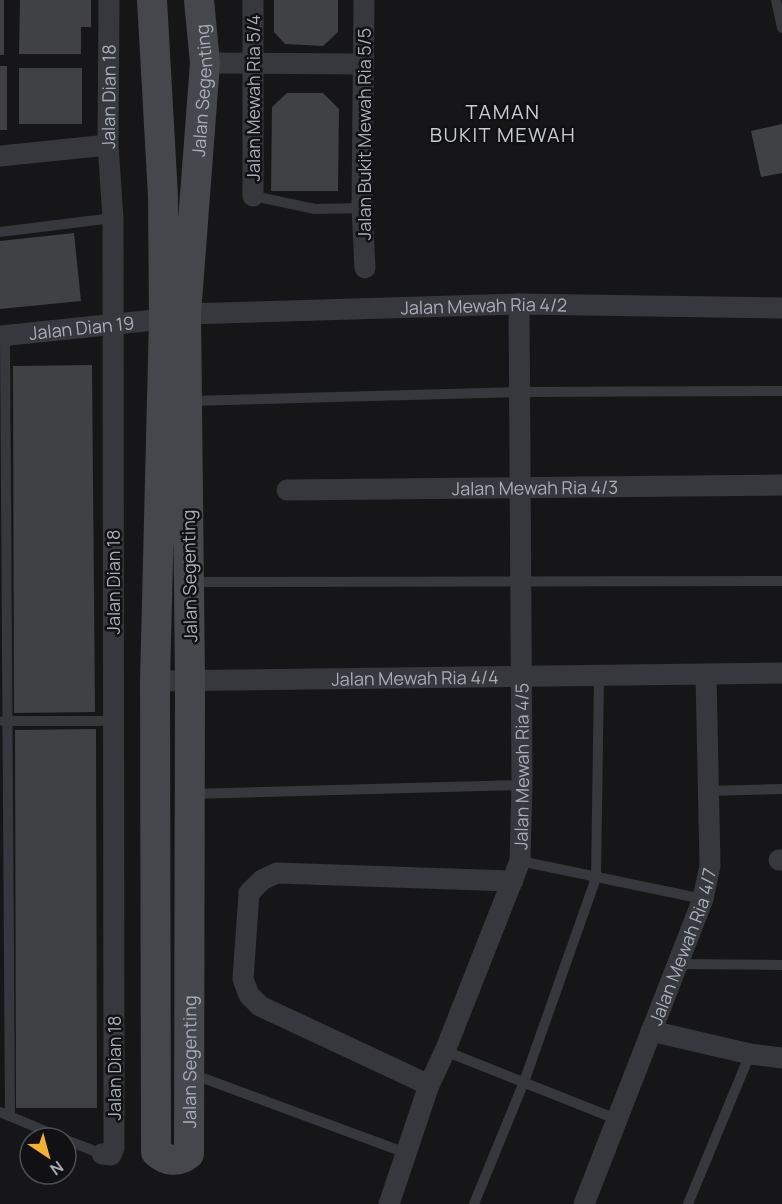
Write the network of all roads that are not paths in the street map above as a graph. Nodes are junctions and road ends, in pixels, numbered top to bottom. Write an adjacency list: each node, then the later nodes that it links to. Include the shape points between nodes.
1 (109, 0): 11 (street, Jalan Dian 18)
2 (152, 0): 20 (street, Jalan Segenting, via 163,196)
3 (199, 0): 8 (street, Jalan Segenting)
4 (253, 0): 9 (street, Jalan Mewah Ria 5/4)
5 (364, 0): 10 (street, Jalan Bukit Mewah Ria 5/5)
6 (776, 0): 7 (lane)
7 (782, 28)
8 (205, 63): 9 (street); 20 (street, Jalan Segenting)
9 (253, 63): 10 (street); 13 (street, Jalan Mewah Ria 5/4)
10 (363, 64): 14 (street, Jalan Bukit Mewah Ria 5/5)
11 (108, 145): 12 (street); 15 (street, Jalan Dian 18)
12 (0, 156)
13 (253, 196): 14 (lane, via 315,209)
14 (362, 208): 17 (street, Jalan Bukit Mewah Ria 5/5)
15 (113, 218): 16 (lane); 21 (street, Jalan Dian 18)
16 (0, 232)
17 (365, 268)
18 (519, 304): 19 (street, Jalan Mewah Ria 4/2); 20 (street, Jalan Mewah Ria 4/2); 24 (street, Jalan Mewah Ria 4/5)
19 (782, 308)
20 (175, 316): 21 (street, Jalan Dian 19); 25 (street, Jalan Segenting); 37 (street, Jalan Segenting)
21 (111, 325): 22 (street, Jalan Dian 19); 38 (street, Jalan Dian 18)
22 (3, 336): 39 (lane)
23 (782, 391): 24 (lane)
24 (519, 392): 25 (lane); 27 (street, Jalan Mewah Ria 4/5)
25 (187, 401): 30 (street, Jalan Segenting)
26 (782, 485): 27 (street, Jalan Mewah Ria 4/3)
27 (519, 487): 28 (street, Jalan Mewah Ria 4/3); 31 (street, Jalan Mewah Ria 4/5)
28 (287, 490)
29 (782, 581): 31 (lane)
30 (189, 582): 31 (lane); 36 (street, Jalan Segenting)
31 (519, 582): 35 (street, Jalan Mewah Ria 4/5)
32 (782, 673): 33 (street, Jalan Mewah Ria 4/4)
33 (706, 674): 34 (street, Jalan Mewah Ria 4/4); 42 (street, Jalan Mewah Ria 4/7)
34 (599, 675): 35 (street, Jalan Mewah Ria 4/4); 45 (lane)
35 (520, 676): 36 (street, Jalan Mewah Ria 4/4); 40 (street, Jalan Mewah Ria 4/5)
36 (189, 680): 37 (street, Jalan Mewah Ria 4/4); 43 (street, Jalan Segenting)
37 (155, 681): 54 (street, Jalan Segenting, via 156,1152 172,1160 189,1154)
38 (114, 721): 39 (lane); 62 (street, Jalan Dian 18, via 114,1148 111,1155)
39 (4, 722): 57 (lane)
40 (522, 785): 43 (lane); 44 (street, Jalan Mewah Ria 4/5)
41 (782, 789): 42 (lane)
42 (709, 791): 47 (street, Jalan Mewah Ria 4/7, via 710,866)
43 (189, 794): 54 (street, Jalan Segenting)
44 (520, 861): 45 (lane); 46 (street, Jalan Mewah Ria 4/5)
45 (596, 878): 47 (lane); 55 (lane)
46 (513, 881): 51 (street, Jalan Mewah Ria 4/5); 56 (street, via 277,873 262,880 249,893 243,979 249,995 260,1006)
47 (703, 899): 48 (street, Jalan Mewah Ria 4/7)
48 (679, 964): 49 (lane); 50 (street, Jalan Mewah Ria 4/7)
49 (782, 965)
50 (651, 1030): 52 (street); 58 (street, Jalan Mewah Ria 4/7)
51 (445, 1051): 55 (lane); 56 (street, Jalan Mewah Ria 4/5)
52 (750, 1054): 53 (street); 66 (lane)
53 (782, 1058)
54 (190, 1073): 61 (lane)
55 (524, 1082): 58 (lane); 64 (lane)
56 (429, 1085): 61 (street, Jalan Mewah Ria 4/5)
57 (5, 1114): 59 (lane)
58 (616, 1119): 65 (street, Jalan Mewah Ria 4/7)
59 (33, 1126)
60 (78, 1145): 62 (lane)
61 (406, 1153): 63 (street, Jalan Mewah Ria 4/5)
62 (102, 1154)
63 (389, 1204)
64 (474, 1204)
65 (584, 1204)
66 (688, 1204)

